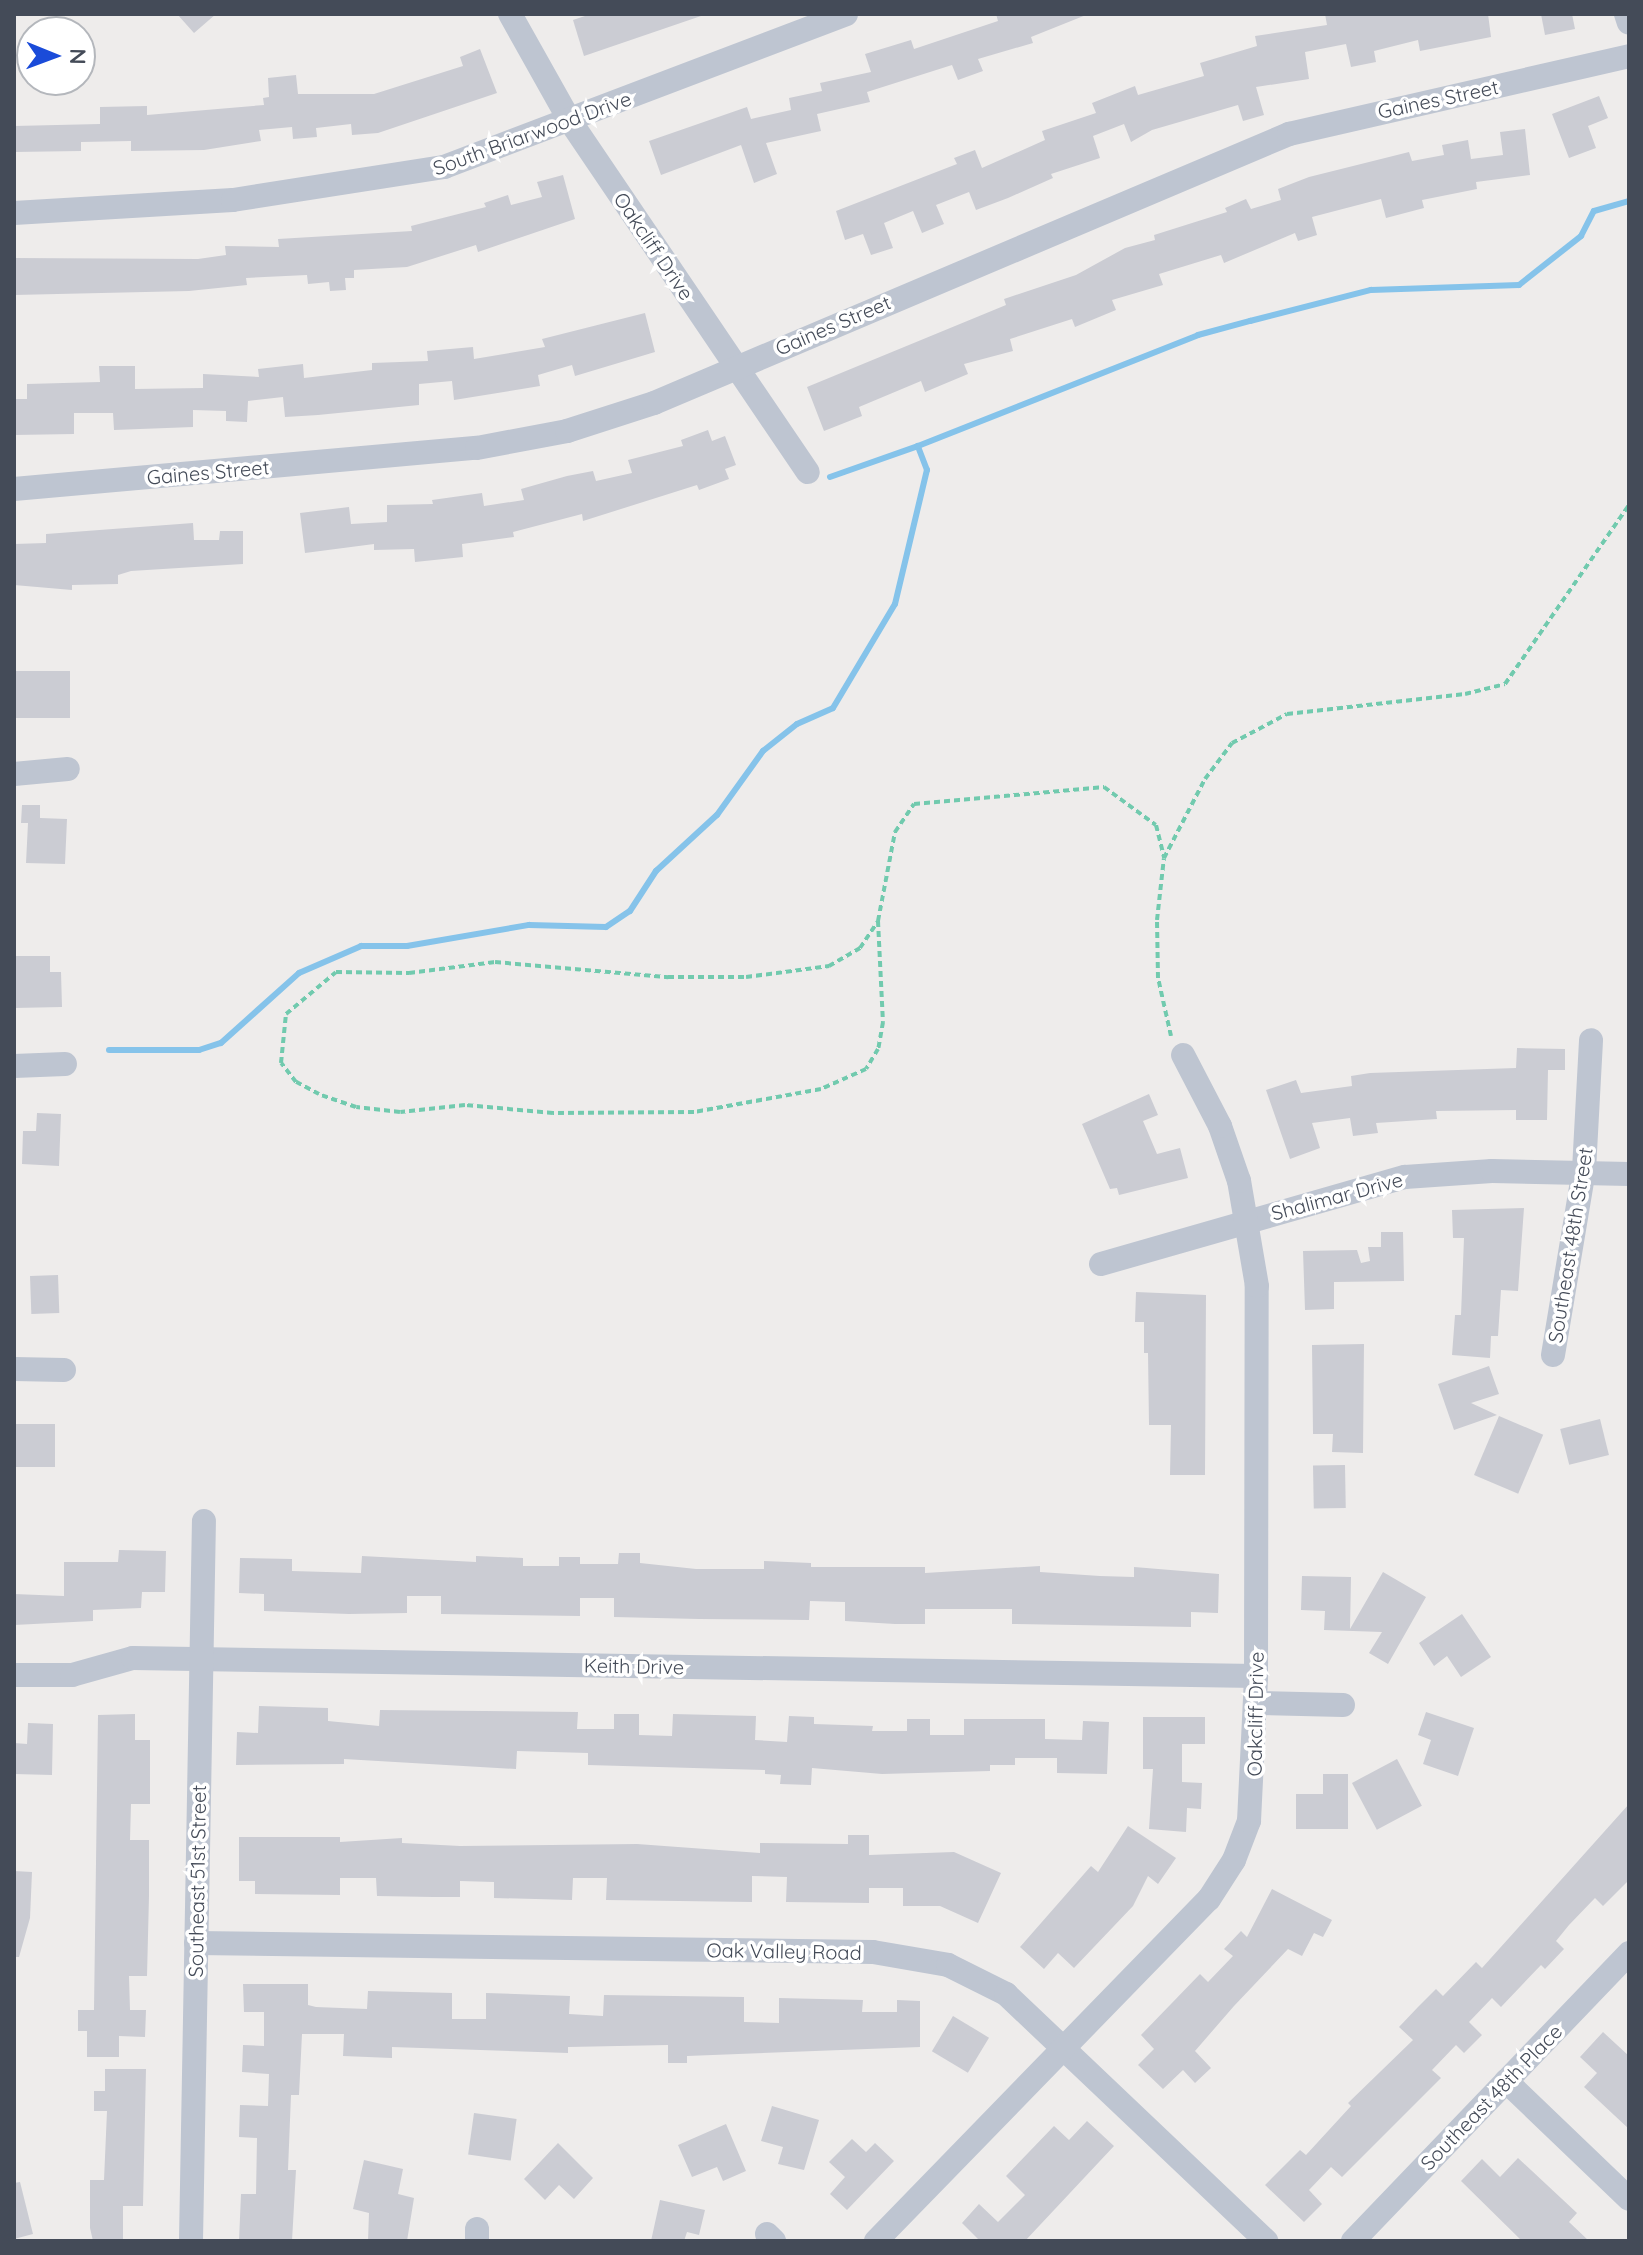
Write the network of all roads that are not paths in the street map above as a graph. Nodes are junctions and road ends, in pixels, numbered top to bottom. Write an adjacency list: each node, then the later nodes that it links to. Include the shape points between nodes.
1 (510, 14): 6 (street, Oakcliff Drive)
2 (846, 14): 6 (street, South Briarwood Drive)
3 (1626, 14): 4 (street)
4 (1629, 23)
5 (1629, 56): 8 (street, Gaines Street, via 1289,134)
6 (570, 121): 7 (street, South Briarwood Drive, via 444,167 365,183 167,206); 8 (street, Oakcliff Drive)
7 (14, 213)
8 (734, 368): 9 (street, Oakcliff Drive); 10 (street, Gaines Street, via 609,418 520,441)
9 (808, 472)
10 (14, 489)
11 (68, 769): 12 (street)
12 (14, 774)
13 (1591, 1040): 17 (street, Southeast 48th Street)
14 (1183, 1055): 19 (street, Oakcliff Drive, via 1220,1126)
15 (65, 1064): 16 (street)
16 (14, 1066)
17 (1584, 1170): 18 (street, Shalimar Drive); 19 (street, Shalimar Drive, via 1405,1177); 21 (street, Southeast 48th Street)
18 (1629, 1174)
19 (1248, 1219): 20 (street, Shalimar Drive); 27 (street, Oakcliff Drive, via 1257,1302)
20 (1101, 1264)
21 (1553, 1355)
22 (14, 1369): 23 (street)
23 (64, 1370)
24 (204, 1521): 25 (street, Southeast 51st Street)
25 (202, 1659): 26 (street, Keith Drive, via 133,1658 72,1675); 27 (street, Keith Drive); 30 (street, Southeast 51st Street)
26 (14, 1675)
27 (1256, 1676): 28 (street, Oakcliff Drive)
28 (1256, 1703): 29 (street); 32 (street, Oakcliff Drive, via 1254,1788 1234,1860 1209,1899)
29 (1343, 1705)
30 (196, 1943): 32 (street, Oak Valley Road, via 899,1955 948,1965 983,1980); 35 (street, Southeast 51st Street)
31 (1629, 1953): 33 (street, Southeast 48th Place)
32 (1065, 2048): 36 (street, Oakcliff Drive); 37 (street, Oak Valley Road)
33 (1506, 2081): 34 (street); 38 (street, Southeast 48th Place)
34 (1629, 2199)
35 (191, 2241)
36 (876, 2241)
37 (1266, 2241)
38 (1353, 2241)

